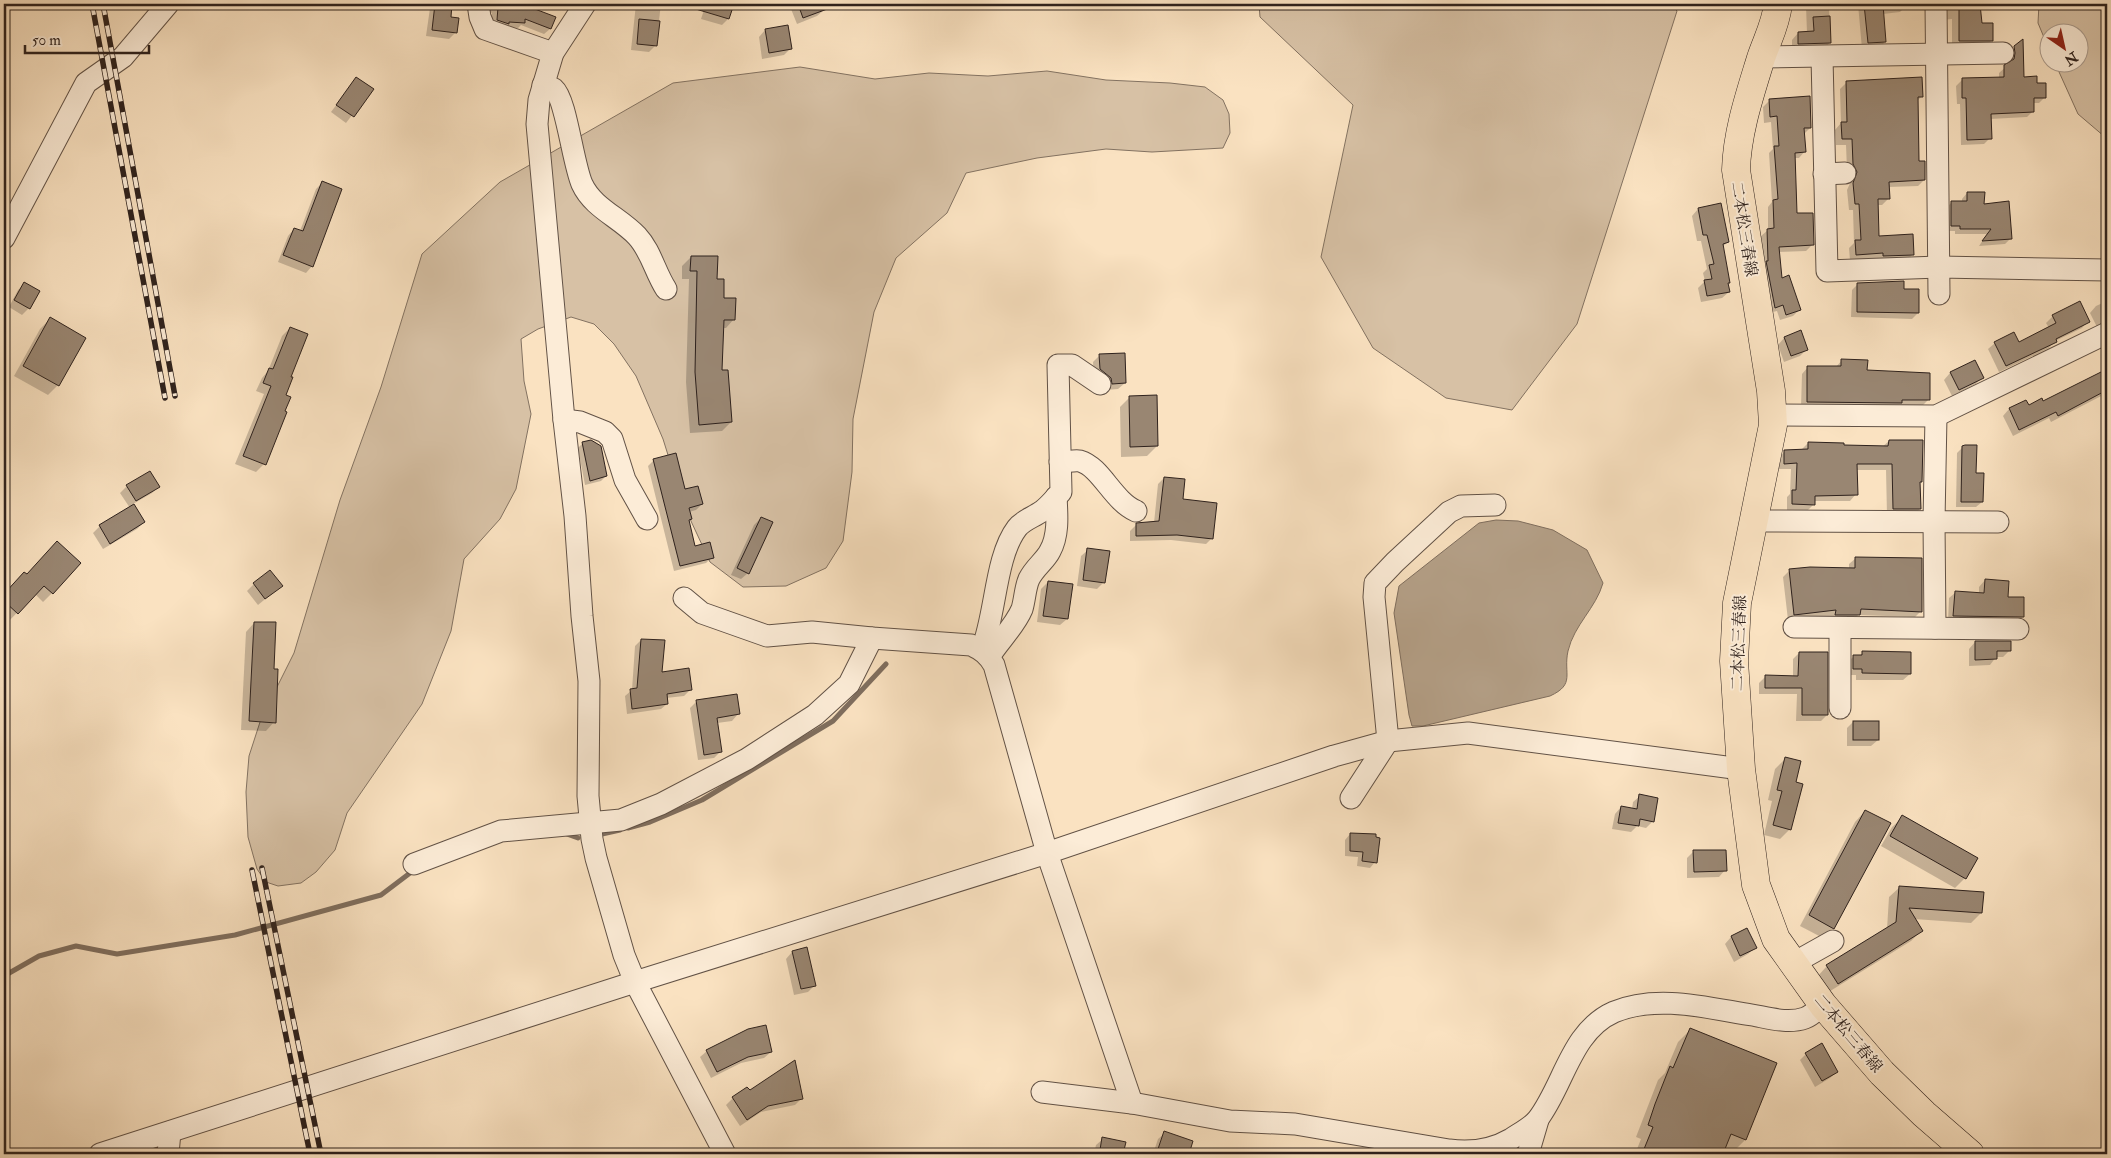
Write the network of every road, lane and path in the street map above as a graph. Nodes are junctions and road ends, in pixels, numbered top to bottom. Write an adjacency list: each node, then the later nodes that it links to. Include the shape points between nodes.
1 (168, 4): 12 (street, via 123,57 86,83)
2 (478, 4): 6 (street, via 485,29)
3 (585, 4): 6 (street)
4 (1778, 4): 10 (main road, 二本松三春線, via 1777,18)
5 (1936, 4): 8 (street)
6 (553, 53): 11 (street)
7 (2003, 53): 8 (street)
8 (1937, 54): 9 (street); 13 (street)
9 (1822, 56): 10 (street); 13 (street, via 1835,174 1826,271)
10 (1762, 58): 19 (main road, 二本松三春線, via 1737,144 1736,170)
11 (543, 85): 15 (street, via 554,89 561,100 582,184 598,206 637,236 648,250); 21 (street, via 537,124)
12 (4, 238)
13 (1939, 268): 14 (street); 16 (street)
14 (2107, 270)
15 (666, 289)
16 (1939, 294)
17 (2107, 333): 20 (street)
18 (1100, 384): 22 (street, via 1072,365 1058,365)
19 (1772, 415): 20 (street); 27 (main road, 二本松三春線, via 1773,425)
20 (1936, 416): 28 (street)
21 (564, 420): 26 (street, via 580,422 605,432 612,439 625,480); 41 (street, via 589,681 588,796)
22 (1060, 462): 23 (street, via 1061,492); 25 (street, via 1080,461 1091,467 1120,502)
23 (1056, 497): 36 (street, via 1058,519 1050,551 1036,566 1014,623); 36 (street, via 1017,528 1007,546)
24 (1495, 505): 38 (street, via 1461,506 1449,512 1375,583)
25 (1136, 511)
26 (647, 519)
27 (1753, 521): 28 (street); 39 (main road, 二本松三春線, via 1737,603 1734,661)
28 (1934, 522): 29 (street); 33 (street)
29 (1998, 522)
30 (684, 598): 35 (street, via 702,613 767,636 812,632)
31 (1794, 627): 32 (street)
32 (1840, 628): 33 (street); 37 (street)
33 (1935, 628): 34 (street)
34 (2018, 629)
35 (872, 638): 36 (street, via 972,645); 41 (street, via 849,684 815,715 747,759 661,804 621,820)
36 (985, 653): 42 (street, via 994,665)
37 (1840, 708)
38 (1388, 741): 39 (street, via 1468,733); 40 (street); 42 (street, via 1334,756)
39 (1741, 769): 45 (main road, 二本松三春線, via 1756,885 1776,939)
40 (1350, 798)
41 (591, 821): 43 (street, via 501,831); 46 (street, via 596,858)
42 (1047, 853): 46 (street); 49 (street)
43 (414, 864)
44 (1832, 941): 45 (street)
45 (1792, 964): 47 (main road, 二本松三春線)
46 (635, 982): 51 (street); 54 (street)
47 (1823, 1005): 50 (street, via 1805,1018 1784,1021 1693,1005 1637,1006 1614,1012 1582,1040); 56 (main road, 二本松三春線, via 1882,1073)
48 (1042, 1092): 49 (street)
49 (1132, 1103): 50 (street, via 1230,1120 1295,1124 1462,1152 1504,1143)
50 (1538, 1120): 55 (street)
51 (170, 1132): 52 (street); 53 (street)
52 (100, 1154)
53 (168, 1154)
54 (725, 1154)
55 (1528, 1154)
56 (1970, 1154)

